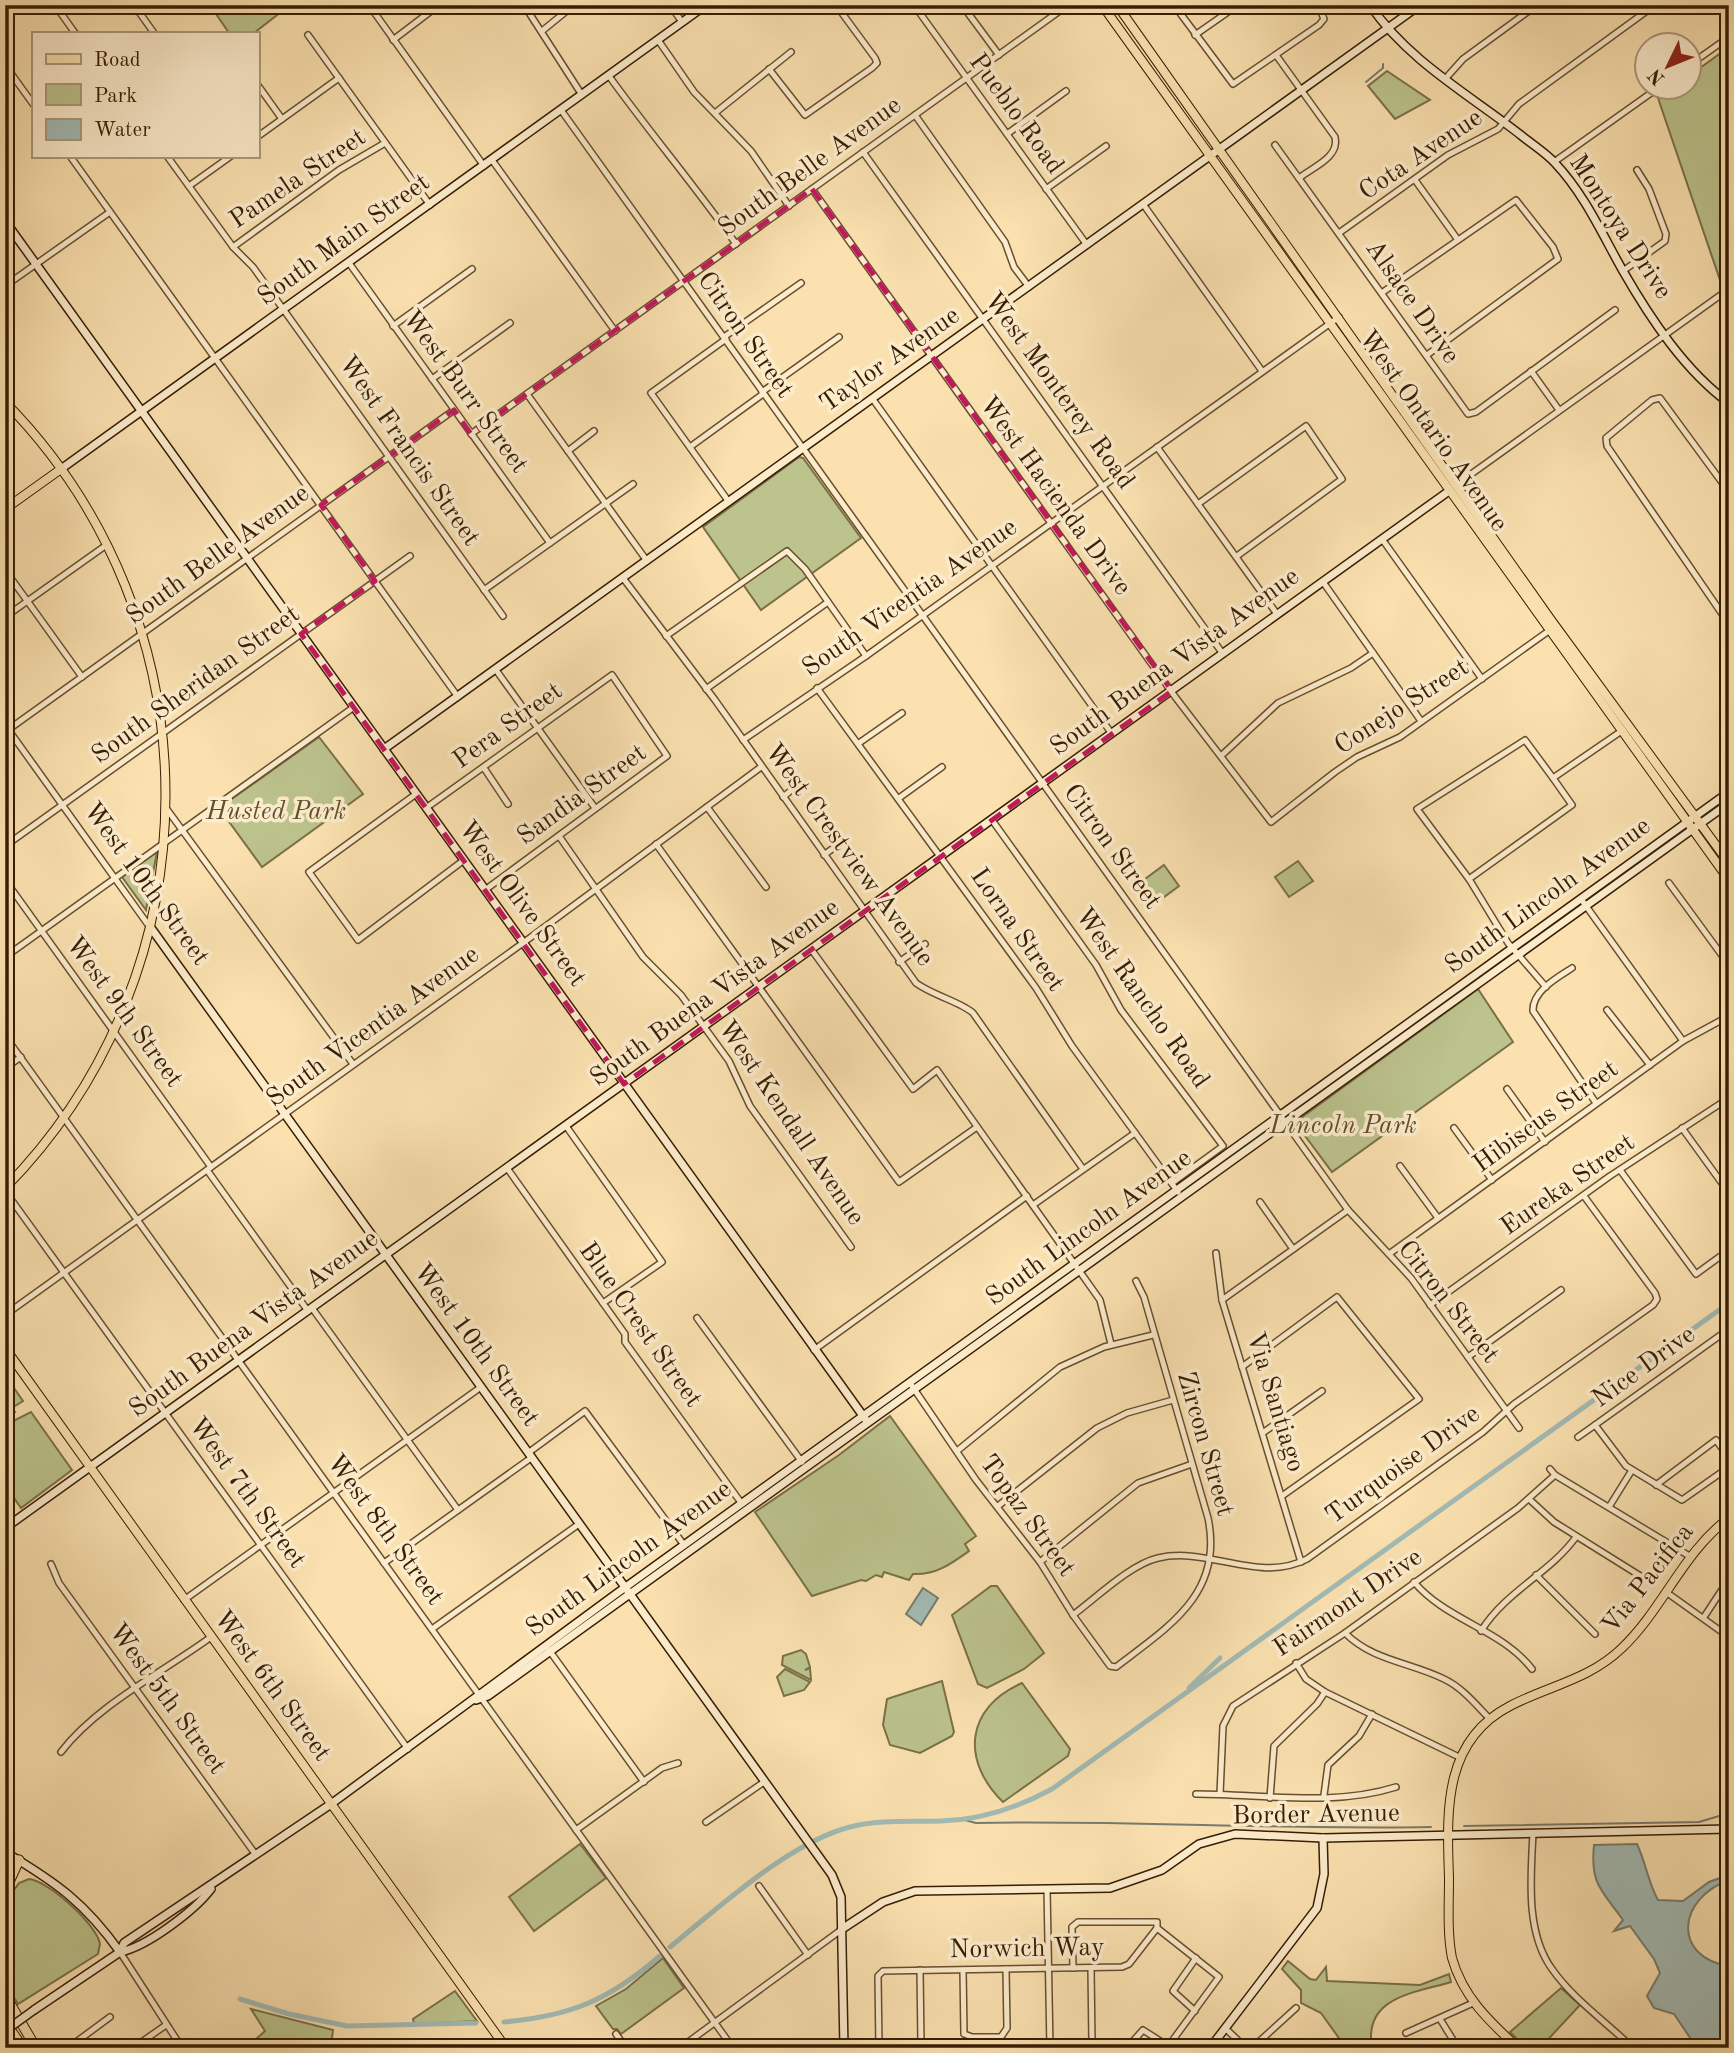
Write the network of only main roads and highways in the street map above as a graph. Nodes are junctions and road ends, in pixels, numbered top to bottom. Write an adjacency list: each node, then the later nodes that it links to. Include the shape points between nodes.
1 (1102, 5): 5 (main road, West Ontario Avenue)
2 (1117, 5): 5 (main road, West Ontario Avenue, via 1339,317)
3 (5, 402): 4 (main road)
4 (61, 469): 6 (main road, South Main Street); 10 (main road, via 107,545 143,633 163,733 164,843 151,928 114,1031 64,1118)
5 (1452, 488): 7 (main road, West Ontario Avenue)
6 (5, 509)
7 (1624, 729): 8 (main road, West Ontario Avenue); 9 (main road, West Ontario Avenue)
8 (1729, 863)
9 (1729, 880)
10 (5, 1189)
11 (5, 1349): 19 (main road, West 6th Street)
12 (1729, 1518): 20 (main road, Via Pacifica, via 1708,1535 1633,1637 1604,1663 1568,1684 1512,1704 1476,1732 1460,1757 1450,1785 1447,1834 1450,1945 1458,1977 1473,2003)
13 (5, 1868): 14 (highway, via 19,1860)
14 (5, 1891)
15 (5, 1995): 18 (highway)
16 (5, 2022): 17 (highway)
17 (23, 2048)
18 (36, 2048)
19 (506, 2048)
20 (1518, 2048)

